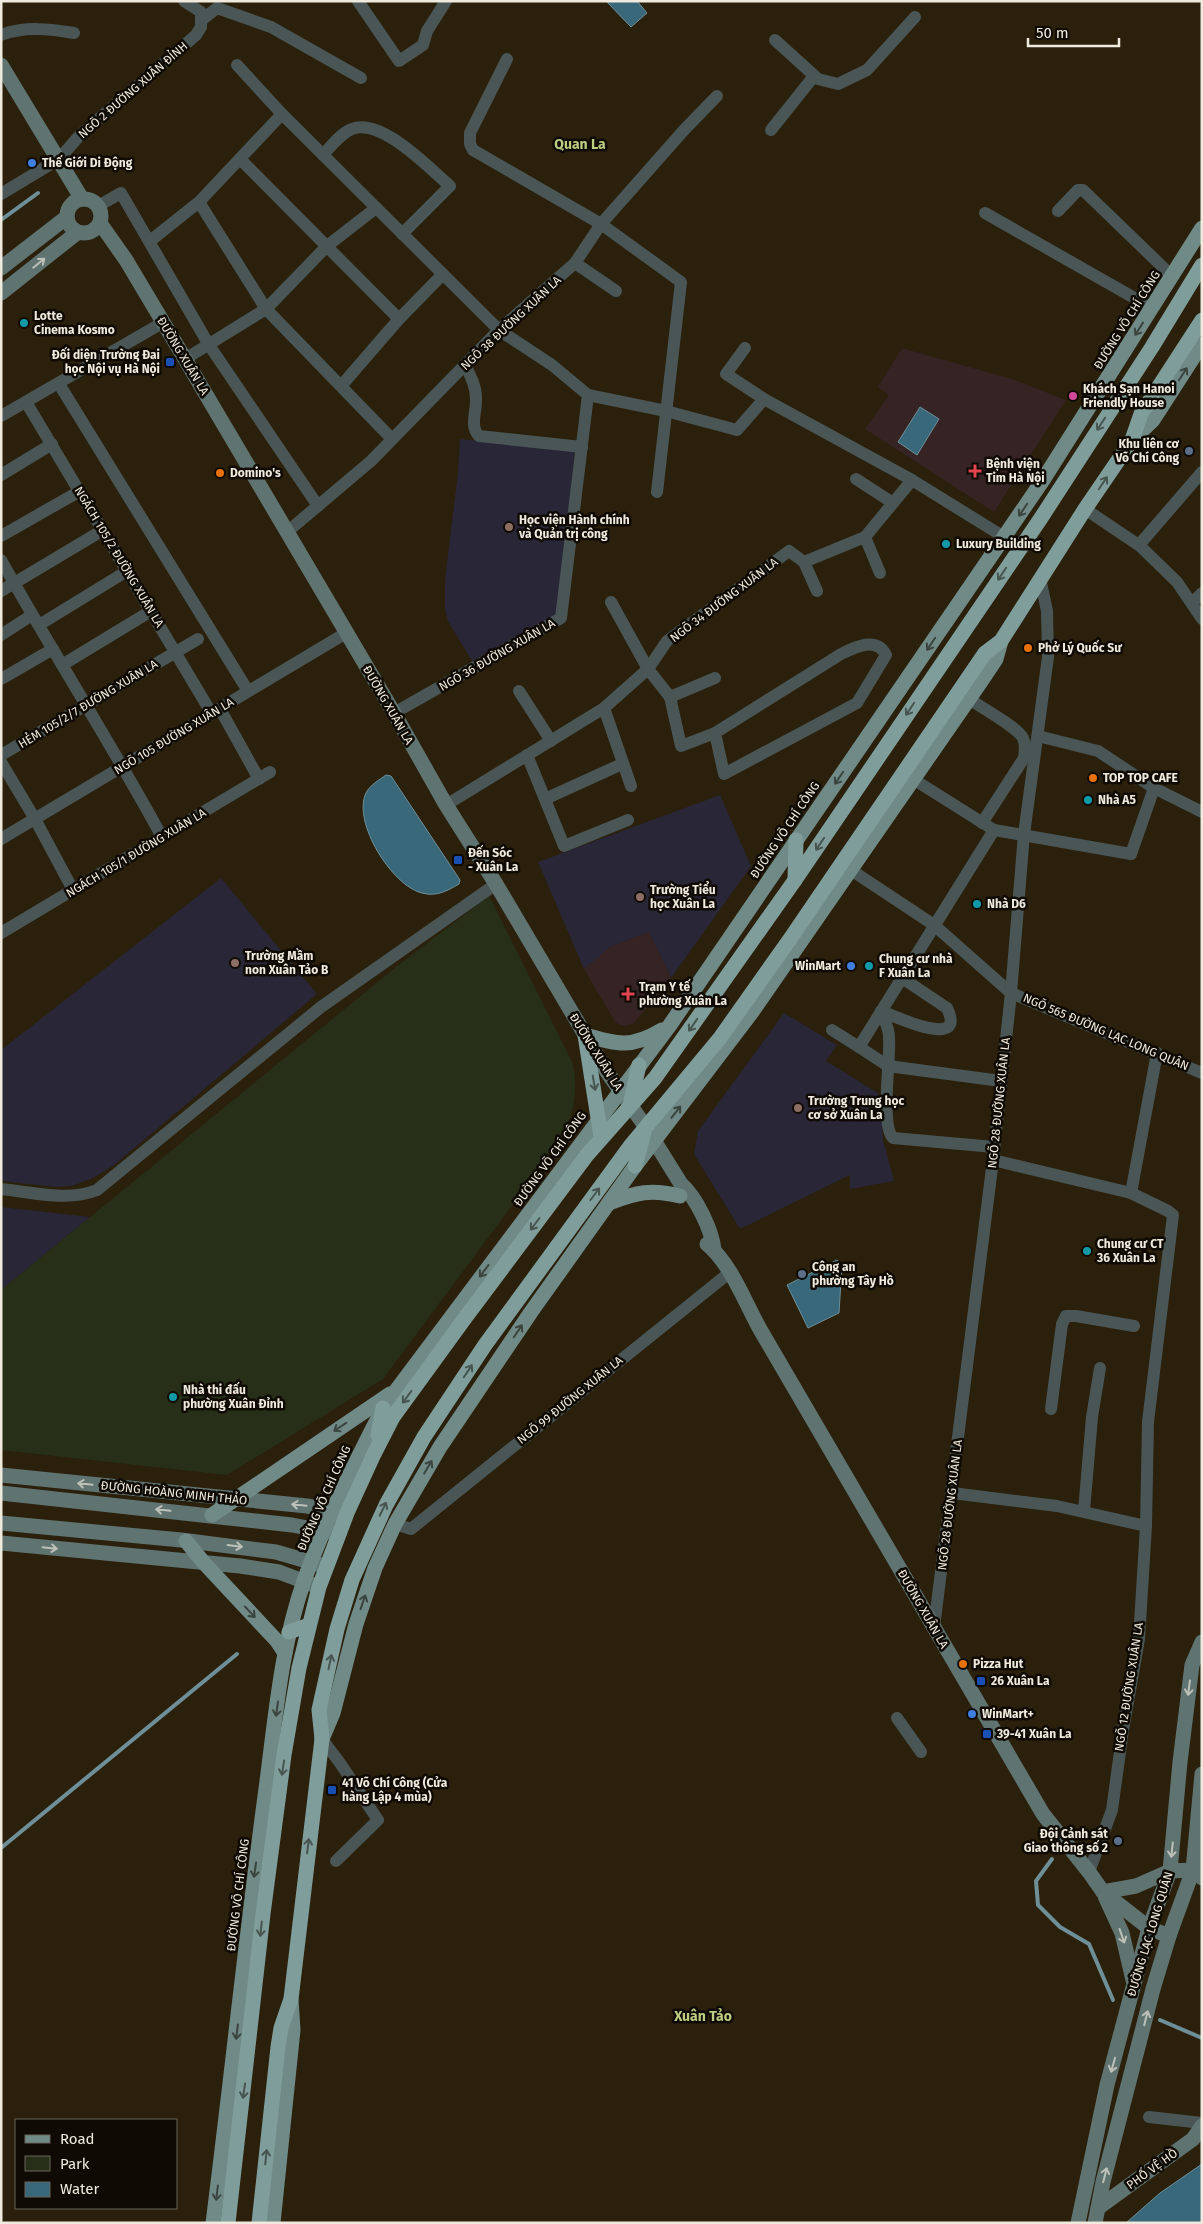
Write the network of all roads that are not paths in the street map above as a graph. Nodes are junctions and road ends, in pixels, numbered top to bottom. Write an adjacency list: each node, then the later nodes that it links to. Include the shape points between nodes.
1 (184, 1): 5 (street, via 201,12)
2 (358, 1): 3 (street, via 399,61 424,45 427,31)
3 (446, 1)
4 (915, 17): 12 (street, via 867,70 838,84)
5 (203, 19): 13 (street, via 217,8 271,27); 19 (street, NGÕ 2 ĐƯỜNG XUÂN ĐỈNH, via 196,35 80,135)
6 (74, 33): 7 (street, via 42,28)
7 (1, 35)
8 (775, 40): 12 (street)
9 (507, 59): 29 (street, via 470,133 473,150)
10 (1, 65): 19 (street)
11 (237, 65): 15 (street)
12 (814, 76): 16 (street)
13 (361, 78)
14 (716, 96): 29 (street, NGÕ 38 ĐƯỜNG XUÂN LA)
15 (282, 114): 17 (street); 18 (street)
16 (771, 130)
17 (323, 155): 24 (street); 32 (street, via 351,129 365,126 387,134 450,186)
18 (240, 158): 22 (street); 34 (street)
19 (58, 159): 20 (street, NGÕ 2 ĐƯỜNG XUÂN ĐỈNH); 21 (street)
20 (2, 194)
21 (82, 199): 23 (street, via 93,201); 27 (street, via 72,204)
22 (200, 202): 33 (street); 43 (street)
23 (98, 206): 28 (street, via 102,215); 33 (street, via 121,193)
24 (376, 208): 32 (street); 34 (street)
25 (1058, 211): 39 (street, via 1078,190 1082,190)
26 (985, 213): 42 (street)
27 (67, 217): 31 (street, via 69,225); 37 (street)
28 (100, 223): 31 (street, via 90,233); 46 (street, ĐƯỜNG XUÂN LA, via 126,260)
29 (601, 224): 35 (street, NGÕ 38 ĐƯỜNG XUÂN LA); 58 (street, via 681,282)
30 (1202, 228): 39 (main road, ĐƯỜNG VÕ CHÍ CÔNG)
31 (78, 232): 41 (street, one-way to 31)
32 (402, 234): 38 (street)
33 (150, 241): 49 (street)
34 (327, 246): 43 (street); 44 (street)
35 (575, 263): 40 (street); 47 (street, NGÕ 38 ĐƯỜNG XUÂN LA)
36 (1202, 265): 134 (highway, ĐƯỜNG VÕ CHÍ CÔNG, one-way to 134, via 1040,518)
37 (1, 268)
38 (443, 274): 44 (street); 47 (street)
39 (1172, 276): 42 (main road, ĐƯỜNG VÕ CHÍ CÔNG)
40 (616, 291)
41 (1, 293)
42 (1152, 308): 77 (main road, ĐƯỜNG VÕ CHÍ CÔNG, one-way to 77)
43 (266, 309): 49 (street); 54 (street)
44 (400, 319): 54 (street)
45 (1202, 320): 61 (highway, via 1141,414)
46 (162, 323): 51 (street, ĐƯỜNG XUÂN LA); 53 (street)
47 (499, 330): 52 (street, NGÕ 38 ĐƯỜNG XUÂN LA); 55 (street, via 552,366)
48 (1202, 344): 61 (main road, one-way to 48, via 1153,420)
49 (209, 345): 51 (street); 71 (street)
50 (745, 348): 56 (street, via 726,374)
51 (186, 359): 74 (street, ĐƯỜNG XUÂN LA)
52 (465, 364): 60 (street, NGÕ 38 ĐƯỜNG XUÂN LA); 63 (street, via 477,399 474,426 479,436)
53 (59, 384): 57 (street); 103 (street)
54 (341, 386): 60 (street)
55 (588, 396): 58 (street); 63 (street, NGÕ 36 ĐƯỜNG XUÂN LA)
56 (764, 398): 58 (street, via 737,430); 67 (street)
57 (26, 402): 59 (street); 62 (street, NGÁCH 105/2 ĐƯỜNG XUÂN LA)
58 (666, 410): 69 (street)
59 (1, 416)
60 (392, 439): 71 (street, NGÕ 38 ĐƯỜNG XUÂN LA)
61 (1132, 440): 72 (highway, one-way to 61)
62 (52, 444): 65 (street); 68 (street, NGÁCH 105/2 ĐƯỜNG XUÂN LA)
63 (582, 447): 110 (street, NGÕ 36 ĐƯỜNG XUÂN LA, via 561,618)
64 (1202, 472): 78 (street)
65 (1, 475)
66 (856, 479): 70 (street)
67 (912, 480): 70 (street); 77 (street)
68 (80, 491): 73 (street, NGÁCH 105/2 ĐƯỜNG XUÂN LA); 75 (street)
69 (657, 492)
70 (893, 503): 76 (street)
71 (318, 506): 74 (street, NGÕ 38 ĐƯỜNG XUÂN LA)
72 (1085, 509): 78 (street); 83 (highway)
73 (103, 530): 81 (street, NGÁCH 105/2 ĐƯỜNG XUÂN LA); 84 (street)
74 (287, 532): 93 (street, ĐƯỜNG XUÂN LA)
75 (1, 536)
76 (865, 537): 80 (street); 82 (street)
77 (1004, 537): 132 (main road, ĐƯỜNG VÕ CHÍ CÔNG, one-way to 132)
78 (1139, 545): 89 (street, via 1177,582)
79 (1, 560): 84 (street)
80 (804, 562): 86 (street); 100 (street, NGÕ 34 ĐƯỜNG XUÂN LA, via 789,551 667,641)
81 (127, 571): 90 (street, NGÁCH 105/2 ĐƯỜNG XUÂN LA); 92 (street)
82 (880, 573)
83 (1040, 578): 96 (highway); 112 (street, NGÕ 28 ĐƯỜNG XUÂN LA, via 1048,611 1048,657)
84 (14, 582): 85 (street); 92 (street)
85 (1, 591)
86 (817, 591)
87 (1202, 593): 89 (street)
88 (611, 602): 100 (street)
89 (1192, 603): 91 (street)
90 (151, 611): 98 (street, NGÁCH 105/2 ĐƯỜNG XUÂN LA); 99 (street)
91 (1202, 619)
92 (36, 620): 94 (street); 97 (street)
93 (346, 634): 103 (street, NGÕ 105 ĐƯỜNG XUÂN LA); 110 (street, ĐƯỜNG XUÂN LA)
94 (1, 635)
95 (198, 639): 98 (street, HẺM 105/2/7 ĐƯỜNG XUÂN LA)
96 (1000, 641): 106 (main road, via 996,659); 152 (highway, via 985,653 785,947)
97 (53, 649): 99 (street); 101 (street)
98 (175, 652): 107 (street, HẺM 105/2/7 ĐƯỜNG XUÂN LA); 109 (street, NGÁCH 105/2 ĐƯỜNG XUÂN LA)
99 (62, 665): 107 (street)
100 (648, 669): 105 (street); 108 (street, NGÕ 34 ĐƯỜNG XUÂN LA)
101 (1, 678)
102 (715, 678): 105 (street)
103 (248, 691): 109 (street, NGÕ 105 ĐƯỜNG XUÂN LA)
104 (519, 691): 113 (street)
105 (670, 697): 111 (street, via 680,746)
106 (969, 699): 119 (main road); 127 (street, via 1022,736 1025,746 1024,758)
107 (86, 704): 114 (street, HẺM 105/2/7 ĐƯỜNG XUÂN LA); 118 (street)
108 (604, 708): 113 (street, NGÕ 34 ĐƯỜNG XUÂN LA); 117 (street)
109 (216, 711): 118 (street, NGÕ 105 ĐƯỜNG XUÂN LA); 130 (street, NGÁCH 105/1 ĐƯỜNG XUÂN LA, via 265,776)
110 (394, 713): 123 (street, ĐƯỜNG XUÂN LA)
111 (715, 733): 111 (street, via 724,774 858,703 886,655 873,644 841,654)
112 (1038, 736): 121 (street, via 1098,751); 129 (street, NGÕ 28 ĐƯỜNG XUÂN LA)
113 (552, 741): 115 (street, NGÕ 34 ĐƯỜNG XUÂN LA)
114 (1, 755)
115 (527, 755): 122 (street); 123 (street, NGÕ 34 ĐƯỜNG XUÂN LA)
116 (1, 762): 125 (street)
117 (622, 764): 120 (street); 122 (street)
118 (124, 766): 125 (street, NGÕ 105 ĐƯỜNG XUÂN LA); 130 (street)
119 (913, 779): 127 (street); 133 (main road)
120 (631, 786)
121 (1154, 788): 124 (street); 129 (street, via 1131,854)
122 (545, 799): 126 (street, via 564,846)
123 (446, 805): 135 (street, ĐƯỜNG XUÂN LA)
124 (1202, 812)
125 (35, 819): 131 (street, NGÕ 105 ĐƯỜNG XUÂN LA); 136 (street)
126 (628, 820)
127 (982, 823): 128 (street)
128 (994, 830): 129 (street); 137 (street)
129 (1024, 834): 140 (street, NGÕ 28 ĐƯỜNG XUÂN LA)
130 (162, 837): 136 (street, NGÁCH 105/1 ĐƯỜNG XUÂN LA)
131 (1, 839)
132 (796, 840): 134 (highway); 142 (main road, ĐƯỜNG VÕ CHÍ CÔNG)
133 (851, 870): 137 (street, NGÕ 565 ĐƯỜNG LẠC LONG QUÂN); 151 (main road)
134 (795, 880): 154 (highway, ĐƯỜNG VÕ CHÍ CÔNG, one-way to 154, via 674,1052)
135 (496, 884): 144 (street, ĐƯỜNG XUÂN LA); 163 (street, via 321,1007 97,1190 73,1195)
136 (73, 890): 138 (street, NGÁCH 105/1 ĐƯỜNG XUÂN LA)
137 (934, 925): 139 (street); 140 (street, NGÕ 565 ĐƯỜNG LẠC LONG QUÂN)
138 (1, 933)
139 (902, 978): 141 (street); 141 (street, via 947,1008 950,1022 946,1027 934,1030)
140 (1011, 992): 146 (street, NGÕ 565 ĐƯỜNG LẠC LONG QUÂN); 150 (street, NGÕ 28 ĐƯỜNG XUÂN LA)
141 (881, 1011): 145 (street); 148 (street, via 889,1036)
142 (670, 1025): 144 (main road, via 644,1040 619,1044); 147 (main road, ĐƯỜNG VÕ CHÍ CÔNG)
143 (832, 1030): 145 (street)
144 (585, 1035): 153 (street, ĐƯỜNG XUÂN LA); 155 (highway, one-way to 155)
145 (859, 1047): 148 (street)
146 (1157, 1053): 149 (street, NGÕ 565 ĐƯỜNG LẠC LONG QUÂN); 165 (street)
147 (638, 1065): 153 (main road, ĐƯỜNG VÕ CHÍ CÔNG); 154 (highway)
148 (888, 1066): 150 (street); 159 (street, via 887,1121 892,1138)
149 (1202, 1073)
150 (1001, 1081): 159 (street, NGÕ 28 ĐƯỜNG XUÂN LA)
151 (698, 1084): 152 (highway); 158 (main road, one-way to 151)
152 (680, 1088): 156 (highway)
153 (619, 1090): 154 (street, ĐƯỜNG XUÂN LA); 155 (main road, ĐƯỜNG VÕ CHÍ CÔNG)
154 (630, 1107): 156 (street, ĐƯỜNG XUÂN LA); 157 (highway, ĐƯỜNG VÕ CHÍ CÔNG)
155 (598, 1118): 157 (highway); 162 (main road, ĐƯỜNG VÕ CHÍ CÔNG)
156 (645, 1126): 158 (street, ĐƯỜNG XUÂN LA); 160 (highway); 198 (highway, one-way to 156, via 320,1710 337,1629 352,1580 386,1504 424,1437 480,1353)
157 (601, 1137): 161 (highway, ĐƯỜNG VÕ CHÍ CÔNG)
158 (654, 1141): 160 (main road); 164 (street, ĐƯỜNG XUÂN LA)
159 (993, 1154): 165 (street); 176 (street, NGÕ 28 ĐƯỜNG XUÂN LA)
160 (635, 1166): 166 (main road)
161 (575, 1171): 162 (highway); 173 (highway, ĐƯỜNG VÕ CHÍ CÔNG, one-way to 173, via 393,1417)
162 (556, 1177): 170 (main road, ĐƯỜNG VÕ CHÍ CÔNG, one-way to 170)
163 (1, 1189)
164 (680, 1190): 166 (main road, via 638,1192); 167 (street, ĐƯỜNG XUÂN LA, via 703,1241 714,1250)
165 (1131, 1193): 183 (street, NGÕ 12 ĐƯỜNG XUÂN LA, via 1173,1216 1148,1422)
166 (609, 1203): 182 (main road, one-way to 166, via 460,1417)
167 (729, 1273): 182 (street, NGÕ 99 ĐƯỜNG XUÂN LA, via 411,1528); 193 (street, ĐƯỜNG XUÂN LA)
168 (1134, 1326): 172 (street, via 1066,1316 1062,1324)
169 (1100, 1368): 178 (street, via 1092,1417)
170 (396, 1391): 171 (main road, ĐƯỜNG VÕ CHÍ CÔNG); 177 (main road, one-way to 177)
171 (383, 1408): 173 (highway); 179 (main road, ĐƯỜNG VÕ CHÍ CÔNG, via 353,1466)
172 (1051, 1409)
173 (374, 1454): 179 (highway, ĐƯỜNG VÕ CHÍ CÔNG)
174 (1, 1475): 177 (street, ĐƯỜNG HOÀNG MINH THẢO, one-way to 174)
175 (1, 1493): 180 (street, ĐƯỜNG HOÀNG MINH THẢO, one-way to 175)
176 (952, 1493): 178 (street); 193 (street, NGÕ 28 ĐƯỜNG XUÂN LA)
177 (234, 1499): 179 (street, ĐƯỜNG HOÀNG MINH THẢO, one-way to 177); 180 (main road)
178 (1084, 1511): 183 (street)
179 (340, 1512): 184 (highway, ĐƯỜNG VÕ CHÍ CÔNG)
180 (212, 1515): 184 (street, ĐƯỜNG HOÀNG MINH THẢO, via 292,1524)
181 (1, 1523): 185 (street)
182 (396, 1524): 198 (main road, one-way to 182, via 333,1713 356,1624 375,1568)
183 (1146, 1526): 203 (street, NGÕ 12 ĐƯỜNG XUÂN LA, via 1139,1639 1122,1730 1112,1810)
184 (331, 1533): 187 (main road, ĐƯỜNG VÕ CHÍ CÔNG); 189 (highway, ĐƯỜNG VÕ CHÍ CÔNG)
185 (186, 1541): 187 (street, one-way to 187, via 276,1552); 188 (main road)
186 (1, 1543): 188 (street, one-way to 188)
187 (311, 1562): 189 (street); 190 (main road, ĐƯỜNG VÕ CHÍ CÔNG)
188 (204, 1564): 190 (street, via 279,1572); 196 (main road, one-way to 196)
189 (326, 1566): 191 (highway, ĐƯỜNG VÕ CHÍ CÔNG)
190 (304, 1581): 191 (street); 194 (main road, ĐƯỜNG VÕ CHÍ CÔNG)
191 (318, 1587): 192 (highway, ĐƯỜNG VÕ CHÍ CÔNG)
192 (309, 1625): 194 (highway); 214 (highway, ĐƯỜNG VÕ CHÍ CÔNG, one-way to 214, via 298,1668 275,1821)
193 (934, 1627): 203 (street, ĐƯỜNG XUÂN LA, via 1042,1814)
194 (289, 1632): 196 (main road, ĐƯỜNG VÕ CHÍ CÔNG)
195 (1202, 1642): 202 (street, ĐƯỜNG LẠC LONG QUÂN, one-way to 202, via 1192,1665)
196 (285, 1653): 213 (main road, ĐƯỜNG VÕ CHÍ CÔNG, one-way to 213, via 250,1910)
197 (897, 1718): 199 (street)
198 (322, 1739): 201 (street, via 378,1820); 209 (highway, one-way to 198)
199 (921, 1752)
200 (1202, 1774): 204 (street, ĐƯỜNG LẠC LONG QUÂN)
201 (336, 1861)
202 (1170, 1871): 204 (street); 205 (street, via 1136,1886); 206 (street, ĐƯỜNG LẠC LONG QUÂN)
203 (1089, 1872): 205 (street, ĐƯỜNG XUÂN LA)
204 (1197, 1874): 207 (street, ĐƯỜNG LẠC LONG QUÂN)
205 (1103, 1892): 206 (street, ĐƯỜNG XUÂN LA); 208 (street, one-way to 208, via 1122,1933)
206 (1149, 1928): 207 (street, ĐƯỜNG XUÂN LA); 208 (street, ĐƯỜNG LẠC LONG QUÂN)
207 (1169, 1936): 212 (street, ĐƯỜNG LẠC LONG QUÂN, one-way to 207)
208 (1134, 1984): 217 (street, ĐƯỜNG LẠC LONG QUÂN, one-way to 217, via 1107,2085)
209 (291, 1999): 215 (highway, one-way to 209, via 279,2038); 216 (main road, via 292,2038)
210 (1149, 2117): 211 (street)
211 (1202, 2125): 212 (street, PHỐ VỆ HỒ, via 1194,2139)
212 (1097, 2215): 217 (street)
213 (213, 2223)
214 (228, 2223)
215 (259, 2223)
216 (273, 2223)
217 (1079, 2223)

